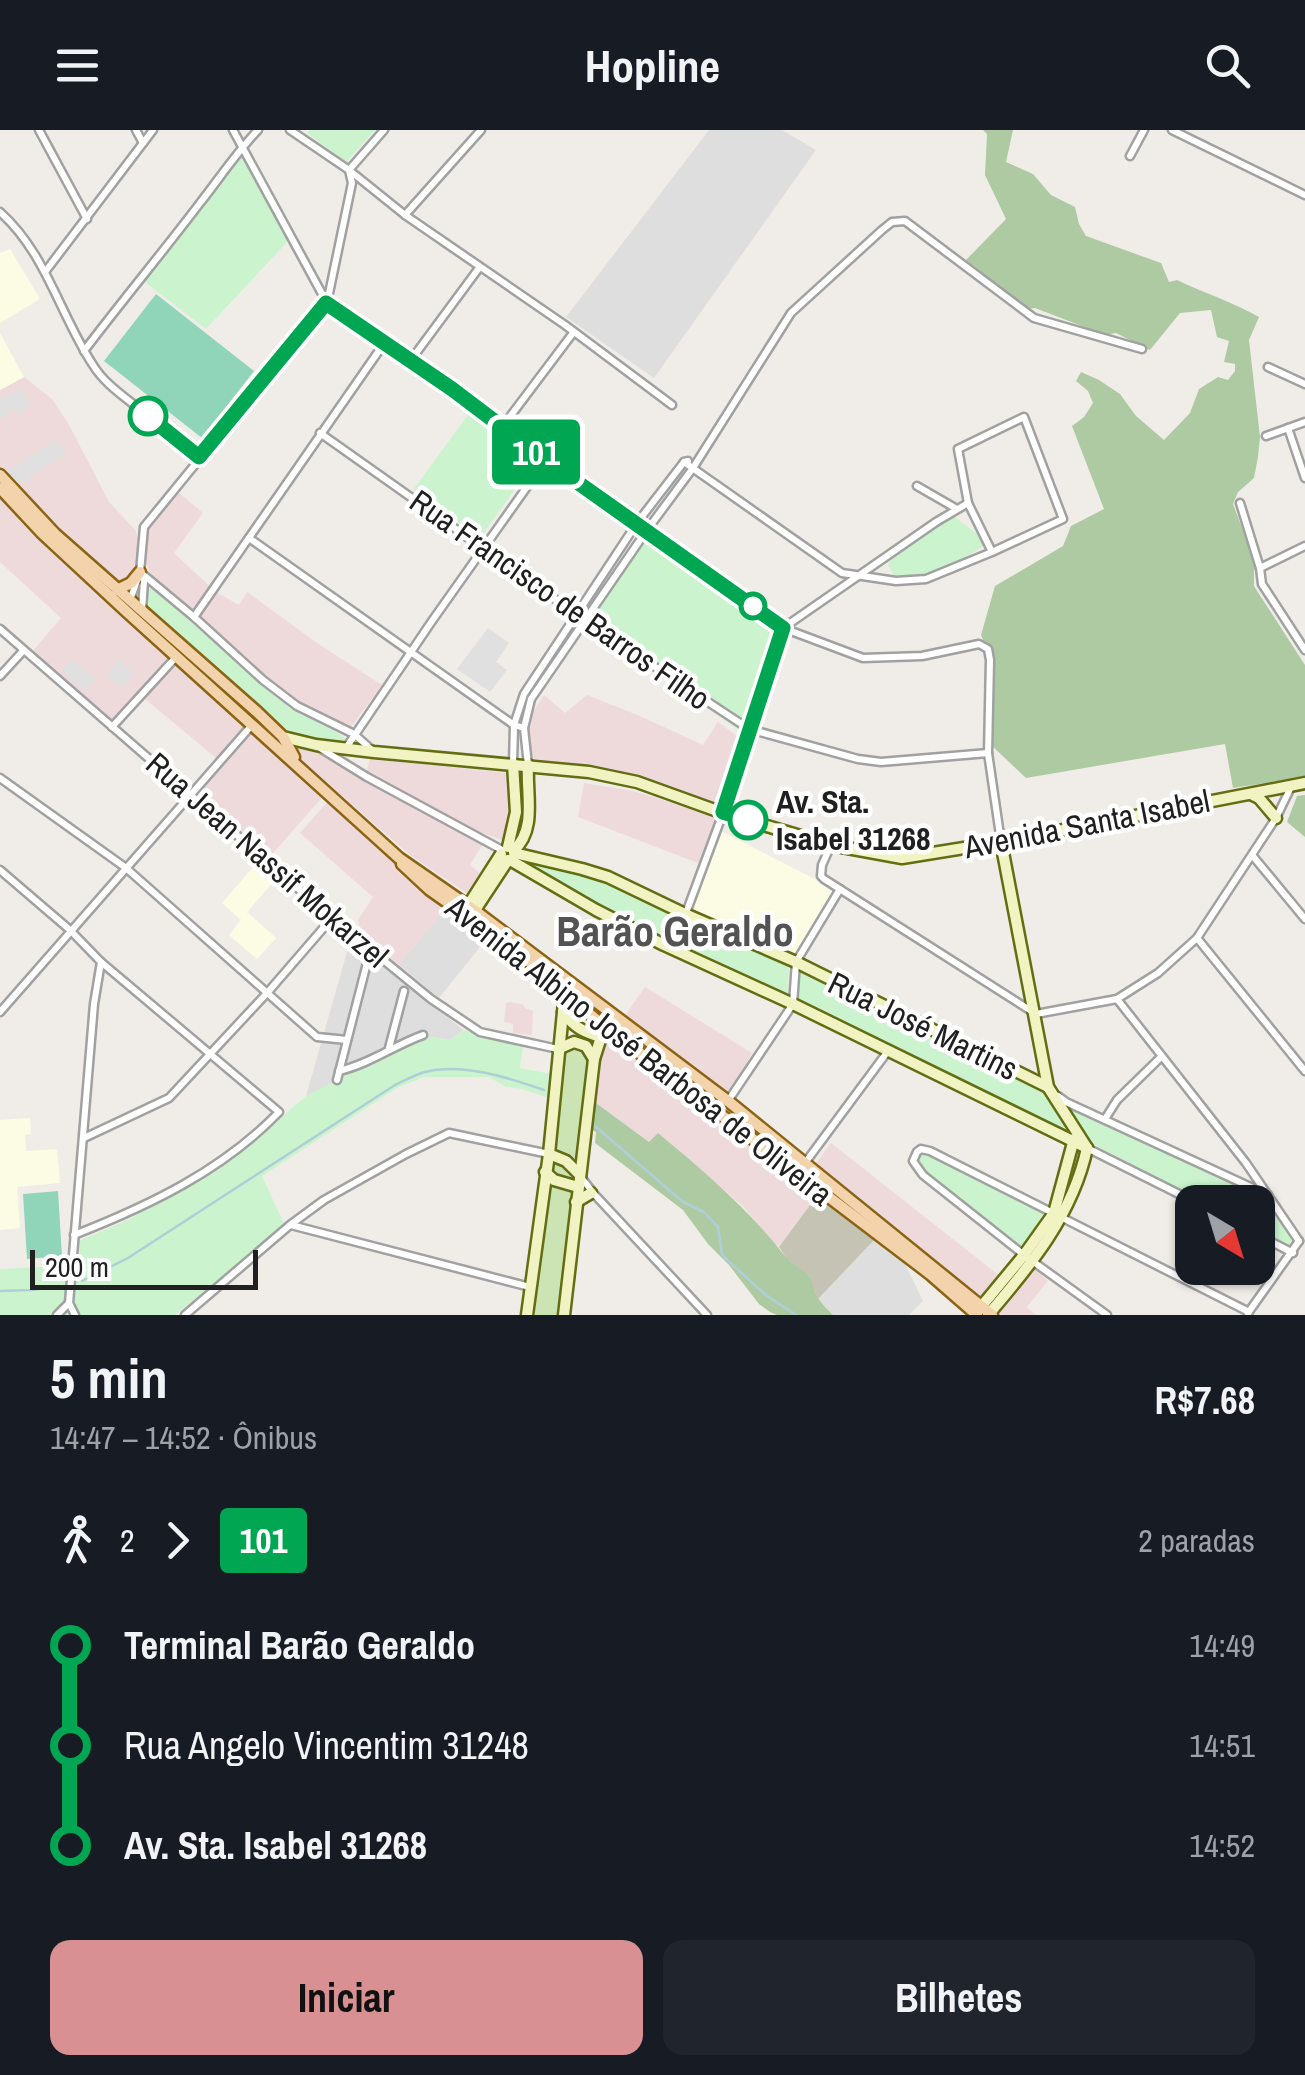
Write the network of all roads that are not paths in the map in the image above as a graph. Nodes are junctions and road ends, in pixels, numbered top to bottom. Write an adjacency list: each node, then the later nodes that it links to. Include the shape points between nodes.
1 (39, 130): 18 (street)
2 (136, 130): 11 (street)
3 (153, 130): 11 (street)
4 (233, 130): 12 (street)
5 (258, 130): 12 (street)
6 (290, 130): 14 (street)
7 (384, 130): 14 (street)
8 (480, 130): 17 (street)
9 (1144, 130): 13 (street)
10 (1172, 130): 15 (street)
11 (143, 144): 18 (street)
12 (242, 146): 21 (street); 25 (street)
13 (1130, 156)
14 (348, 170): 17 (street); 21 (street, via 352,184)
15 (1304, 193)
16 (0, 212): 20 (street)
17 (405, 215): 19 (street)
18 (87, 219): 20 (street)
19 (479, 268): 22 (street); 26 (street)
20 (46, 272): 25 (street)
21 (326, 303): 23 (street); 35 (street)
22 (573, 332): 29 (street); 31 (street)
23 (384, 342): 26 (street); 33 (street)
24 (1142, 350): 36 (street, via 1034,318 905,221 892,222 791,313)
25 (84, 351): 35 (street, via 112,387)
26 (411, 360): 31 (street)
27 (1268, 367): 28 (street)
28 (1305, 384)
29 (672, 405)
30 (1305, 422): 32 (street)
31 (504, 426): 37 (street)
32 (1288, 428): 34 (street); 41 (street)
33 (320, 433): 49 (street); 51 (street, Rua Francisco de Barros Filho)
34 (1266, 436)
35 (199, 457): 54 (street, via 144,527)
36 (698, 457): 38 (street); 39 (street)
37 (546, 460): 47 (street); 51 (street)
38 (684, 462): 39 (street); 47 (street)
39 (692, 468): 48 (street); 55 (street, via 842,573)
40 (0, 475): 56 (main road, Avenida Albino José Barbosa de Oliveira)
41 (1305, 478)
42 (917, 486): 46 (street)
43 (0, 488): 57 (main road, Avenida Albino José Barbosa de Oliveira)
44 (968, 503): 46 (street); 52 (street); 52 (street, via 958,449 1024,417 1063,519)
45 (1240, 503): 53 (street)
46 (957, 509): 55 (street)
47 (637, 523): 48 (street); 59 (street)
48 (647, 530): 61 (street); 62 (street)
49 (249, 538): 60 (street); 68 (street)
50 (1305, 546): 53 (street)
51 (482, 548): 59 (street, Rua Francisco de Barros Filho); 68 (street)
52 (992, 552): 55 (street, via 926,580)
53 (1260, 568): 65 (street, via 1262,584)
54 (140, 572): 56 (main road); 57 (street); 58 (street); 60 (street)
55 (862, 575): 62 (street)
56 (117, 590): 57 (main road, Avenida Albino José Barbosa de Oliveira)
57 (128, 606): 58 (main road, Avenida Albino José Barbosa de Oliveira); 69 (main road, Avenida Albino José Barbosa de Oliveira)
58 (142, 612): 78 (main road, Avenida Albino José Barbosa de Oliveira)
59 (576, 614): 61 (street, Rua Francisco de Barros Filho); 72 (street, via 524,694)
60 (194, 617): 77 (street, via 297,706)
61 (586, 621): 74 (street, via 532,698); 75 (street, Rua Francisco de Barros Filho)
62 (783, 628): 75 (street); 82 (street, via 863,658 922,656 979,644 988,649)
63 (0, 629): 66 (street, Rua Jean Nassif Mokarzel)
64 (1305, 631): 65 (street)
65 (1295, 635): 67 (street)
66 (23, 650): 70 (street); 73 (street, Rua Jean Nassif Mokarzel)
67 (1305, 650)
68 (410, 651): 72 (street); 77 (street)
69 (176, 656): 71 (main road, Avenida Albino José Barbosa de Oliveira); 73 (street)
70 (0, 676)
71 (253, 724): 76 (main road, Avenida Albino José Barbosa de Oliveira); 90 (street)
72 (514, 726): 74 (street); 84 (street)
73 (112, 727): 90 (street, Rua Jean Nassif Mokarzel)
74 (524, 728): 85 (street)
75 (748, 728): 82 (street, Rua Francisco de Barros Filho, via 881,762); 91 (street)
76 (264, 734): 78 (main road); 83 (main road, Avenida Albino José Barbosa de Oliveira)
77 (354, 734): 80 (street); 81 (street)
78 (283, 738): 79 (street, Avenida Santa Isabel); 83 (main road, Avenida Albino José Barbosa de Oliveira)
79 (316, 745): 80 (street, Avenida Santa Isabel); 95 (street, Rua José Martins)
80 (346, 748): 81 (street, Avenida Santa Isabel)
81 (374, 752): 84 (street, Avenida Santa Isabel)
82 (988, 753): 93 (street)
83 (296, 764): 100 (main road, Avenida Albino José Barbosa de Oliveira, via 400,858 403,868)
84 (513, 764): 85 (street, Avenida Santa Isabel); 95 (street, via 516,812)
85 (528, 765): 91 (street, Avenida Santa Isabel, via 636,782); 95 (street, via 527,831)
86 (0, 778): 97 (street)
87 (1305, 783): 88 (street, Avenida Santa Isabel)
88 (1292, 785): 89 (street, Avenida Santa Isabel); 92 (street)
89 (1250, 794): 92 (street); 93 (street, Avenida Santa Isabel)
90 (190, 796): 97 (street); 102 (street, Rua Jean Nassif Mokarzel)
91 (723, 812): 94 (street, Avenida Santa Isabel); 101 (street)
92 (1276, 818): 96 (street)
93 (1001, 842): 94 (street, Avenida Santa Isabel, via 902,858); 117 (street)
94 (831, 845): 99 (street, via 822,876)
95 (508, 853): 100 (street); 101 (street, Rua José Martins, via 582,869); 115 (street, via 596,910)
96 (1251, 854): 103 (street); 105 (street)
97 (126, 868): 104 (street); 110 (street)
98 (0, 870): 104 (street)
99 (840, 890): 107 (street); 117 (street)
100 (469, 911): 112 (main road, Avenida Albino José Barbosa de Oliveira); 114 (main road, Avenida Albino José Barbosa de Oliveira)
101 (686, 914): 107 (street, Rua José Martins)
102 (332, 918): 110 (street); 123 (street, Rua Jean Nassif Mokarzel, via 480,1032)
103 (1305, 919)
104 (70, 930): 106 (street); 116 (street)
105 (1197, 938): 111 (street); 128 (street)
106 (101, 962): 125 (street); 133 (street)
107 (796, 962): 115 (street); 129 (street, Rua José Martins)
108 (368, 963): 121 (street)
109 (404, 991): 122 (street)
110 (268, 992): 121 (street, via 317,1036); 125 (street)
111 (1117, 1000): 117 (street); 126 (street)
112 (563, 1002): 113 (main road, Avenida Albino José Barbosa de Oliveira); 119 (street, via 576,1027); 123 (street)
113 (577, 1002): 114 (main road); 119 (main road, Avenida Albino José Barbosa de Oliveira)
114 (595, 1002): 118 (main road, Avenida Albino José Barbosa de Oliveira)
115 (793, 1004): 124 (street); 130 (street)
116 (0, 1012)
117 (1036, 1014): 129 (street)
118 (617, 1020): 119 (street); 130 (main road, Avenida Albino José Barbosa de Oliveira)
119 (604, 1033): 127 (street); 158 (main road, Avenida Albino José Barbosa de Oliveira)
120 (423, 1035): 122 (street)
121 (347, 1040): 122 (street, via 338,1075)
122 (389, 1049)
123 (558, 1049): 127 (street, via 574,1042); 134 (street)
124 (888, 1050): 132 (street); 139 (street)
125 (211, 1054): 133 (street, via 169,1098); 151 (street, via 279,1112 200,1175)
126 (1161, 1057): 131 (street); 138 (street)
127 (594, 1059): 142 (street)
128 (1305, 1071)
129 (1048, 1087): 131 (street, Rua José Martins); 132 (street)
130 (728, 1101): 139 (main road, Avenida Albino José Barbosa de Oliveira)
131 (1105, 1119): 141 (street, Rua José Martins)
132 (1074, 1136): 135 (street); 149 (street)
133 (84, 1138): 151 (street)
134 (549, 1138): 136 (street); 137 (street)
135 (1087, 1148): 145 (street); 149 (street)
136 (535, 1151): 137 (street); 150 (street, via 449,1133)
137 (549, 1154): 140 (street); 142 (street, via 566,1161)
138 (1242, 1159): 141 (street); 144 (street)
139 (805, 1164): 158 (main road, Avenida Albino José Barbosa de Oliveira)
140 (546, 1172): 142 (street, via 554,1180); 156 (street)
141 (1229, 1178): 143 (street, Rua José Martins)
142 (579, 1181): 146 (street); 147 (street)
143 (1245, 1185)
144 (1261, 1185)
145 (1175, 1192)
146 (593, 1194): 147 (street); 165 (street)
147 (576, 1202): 164 (street)
148 (1275, 1204): 152 (street)
149 (1058, 1216): 155 (street); 155 (street, via 930,1151 914,1157 923,1175); 159 (street)
150 (290, 1225): 156 (street); 162 (street)
151 (74, 1235): 157 (street)
152 (1302, 1242): 154 (street)
153 (1275, 1244): 154 (street)
154 (1293, 1253): 159 (street)
155 (1029, 1257): 158 (street); 166 (street)
156 (530, 1286): 163 (street)
157 (69, 1303): 160 (street); 161 (street)
158 (984, 1313)
159 (1248, 1314)
160 (57, 1315)
161 (75, 1315)
162 (186, 1315)
163 (527, 1315)
164 (564, 1315)
165 (707, 1315)
166 (1107, 1315)

